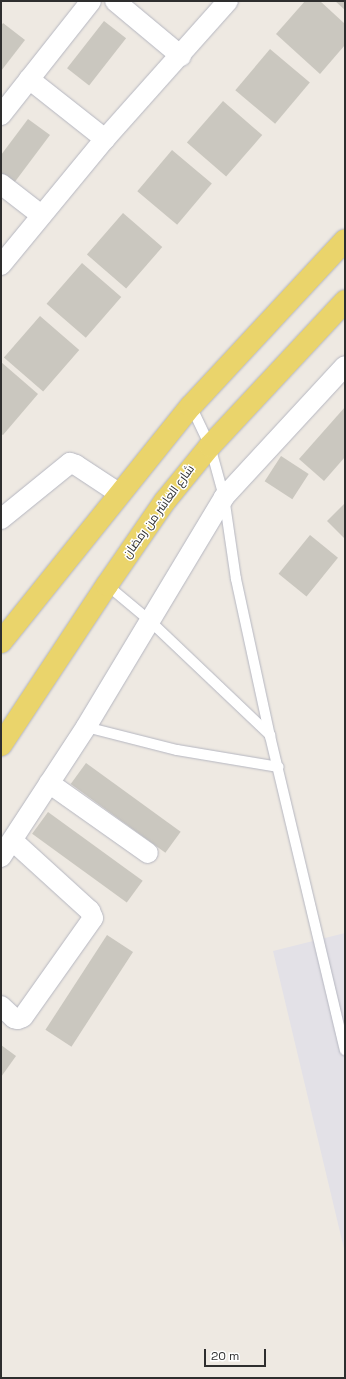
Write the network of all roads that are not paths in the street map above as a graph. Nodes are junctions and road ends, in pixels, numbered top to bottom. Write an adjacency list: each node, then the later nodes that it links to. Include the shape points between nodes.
1 (91, 1): 5 (street)
2 (115, 1): 4 (street)
3 (228, 1): 4 (street)
4 (181, 56): 7 (street)
5 (29, 79): 6 (street); 7 (street)
6 (1, 114)
7 (105, 139): 9 (street)
8 (1, 184): 9 (street)
9 (40, 215): 11 (street)
10 (345, 240): 14 (main road)
11 (1, 265)
12 (345, 301): 15 (main road, شارع العاشر من رمضان)
13 (345, 366): 17 (street)
14 (191, 406): 15 (lane); 16 (main road)
15 (210, 446): 17 (lane); 19 (main road, شارع العاشر من رمضان, via 165,501)
16 (120, 494): 18 (street, via 70,463); 21 (main road)
17 (224, 497): 20 (street); 23 (lane, via 236,579)
18 (1, 519)
19 (107, 585): 20 (lane); 24 (main road, شارع العاشر من رمضان)
20 (150, 621): 22 (street); 23 (lane)
21 (1, 642)
22 (86, 727): 25 (lane, via 177,750); 26 (street)
23 (270, 736): 25 (lane)
24 (1, 745)
25 (279, 767): 31 (lane)
26 (49, 783): 27 (street); 28 (street)
27 (13, 842): 29 (street); 30 (street, via 90,911 93,918 23,1017 14,1018)
28 (148, 853)
29 (1, 858)
30 (1, 1006)
31 (345, 1050)

